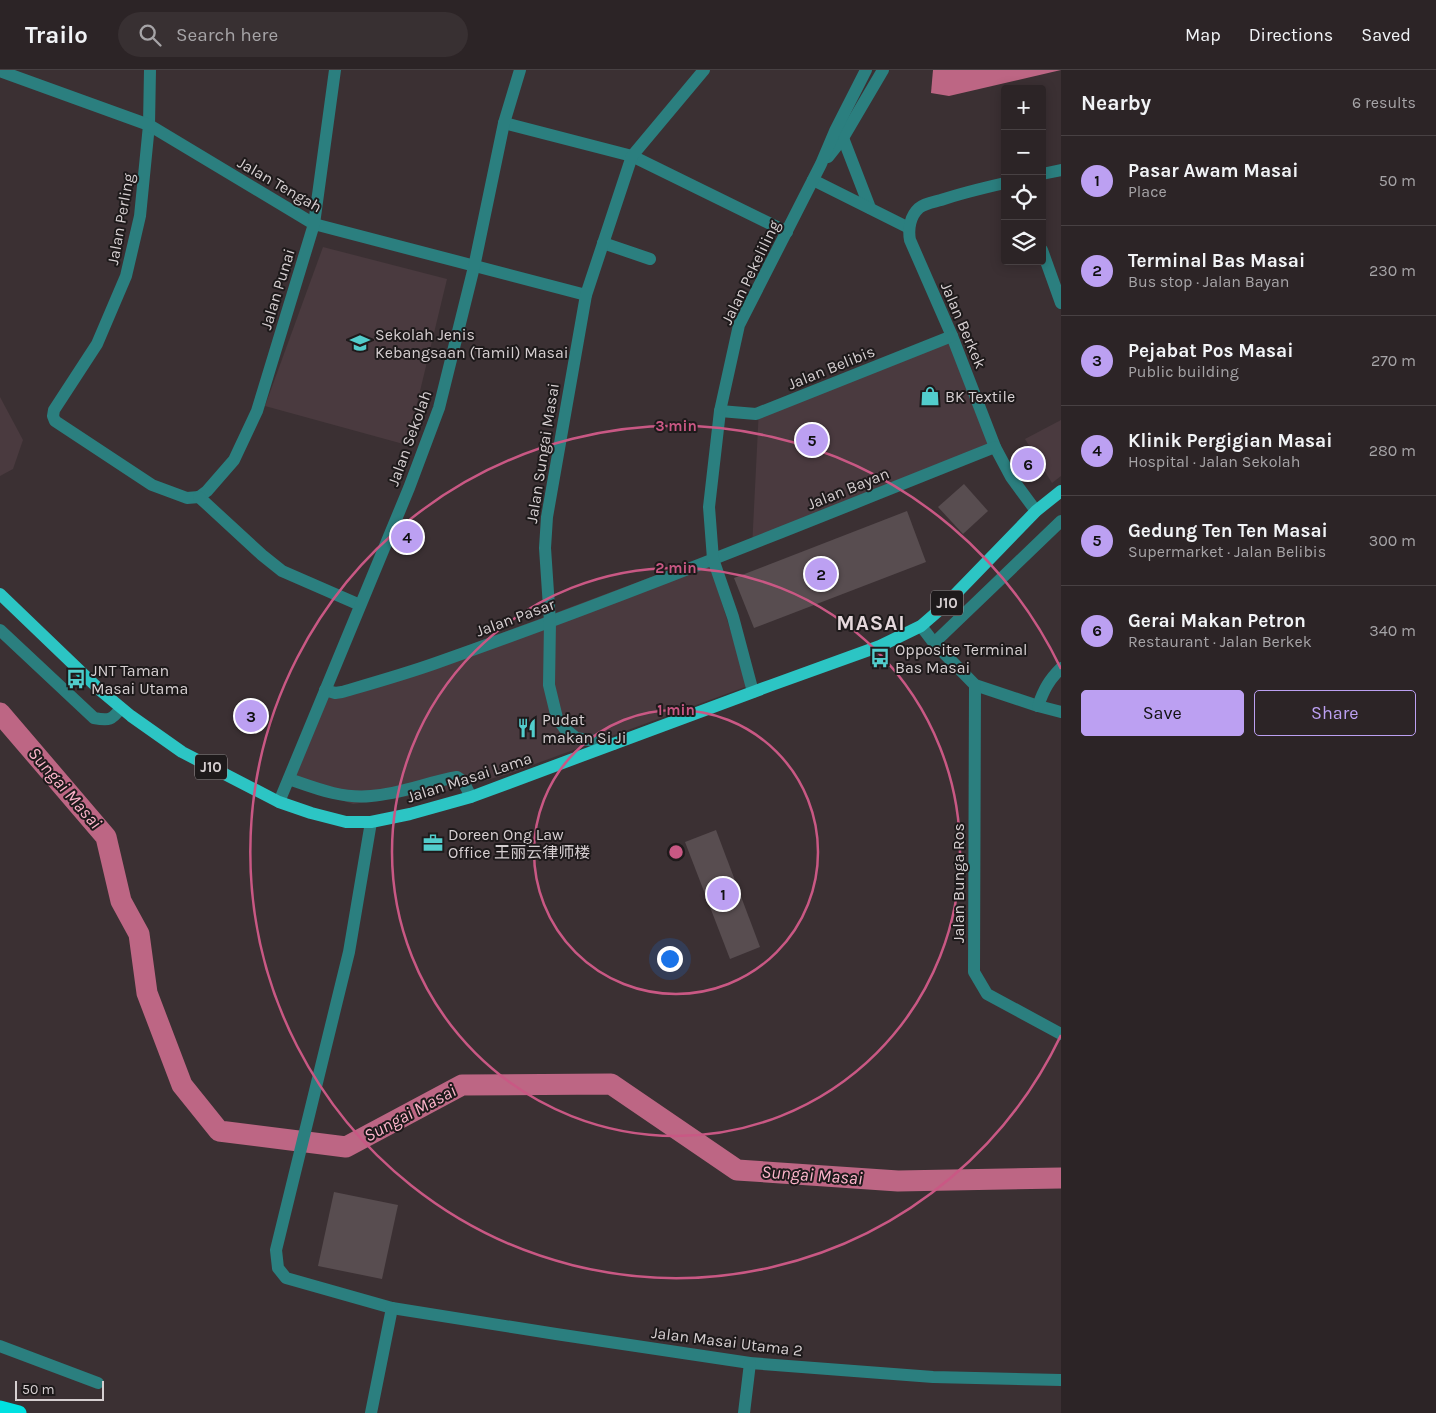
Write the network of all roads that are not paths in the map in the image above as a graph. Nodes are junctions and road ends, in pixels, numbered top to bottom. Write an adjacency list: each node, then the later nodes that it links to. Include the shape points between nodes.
1 (150, 70): 9 (street, Jalan Perling)
2 (335, 70): 18 (street, Jalan Punai)
3 (520, 70): 8 (street, Jalan Sekolah)
4 (704, 70): 11 (street, Jalan Sungai Masai)
5 (866, 70): 12 (street, Jalan Pekeliling)
6 (883, 70): 10 (street, Jalan Pekeliling)
7 (0, 71): 9 (street, Jalan Tengah)
8 (504, 123): 11 (street); 24 (street, Jalan Sekolah)
9 (149, 125): 18 (street, Jalan Tengah); 32 (street, Jalan Perling, via 140,216 126,276 97,344 53,416 55,421 152,485 187,498)
10 (843, 138): 12 (street, Jalan Pekeliling); 17 (street)
11 (632, 156): 20 (street); 21 (street, Jalan Sungai Masai)
12 (821, 164): 15 (street, Jalan Pekeliling)
13 (1061, 170): 14 (street)
14 (1046, 173)
15 (813, 180): 17 (street); 20 (street, Jalan Pekeliling)
16 (1001, 184): 19 (street, via 924,205 915,212)
17 (870, 208): 19 (street)
18 (314, 224): 24 (street, Jalan Tengah); 32 (street, Jalan Punai, via 257,411 234,460)
19 (909, 228): 28 (street, Jalan Berkek, via 910,240)
20 (787, 232): 29 (street, Jalan Pekeliling, via 739,325)
21 (603, 243): 23 (street); 26 (street, Jalan Sungai Masai)
22 (1046, 257): 25 (street)
23 (650, 258)
24 (474, 267): 26 (street, Jalan Tengah); 37 (street, Jalan Sekolah, via 439,408)
25 (1056, 273): 27 (street)
26 (586, 295): 38 (street, Jalan Sungai Masai, via 547,517 545,548)
27 (1061, 303)
28 (952, 336): 29 (street, Jalan Belibis, via 756,414); 30 (street, Jalan Berkek)
29 (720, 411): 35 (street, Jalan Pekeliling, via 709,507)
30 (995, 447): 33 (street, Jalan Berkek, via 1011,477); 35 (street, Jalan Bayan)
31 (1061, 491): 33 (main road, Jalan Masai Lama / J10)
32 (199, 497): 37 (street, via 282,571)
33 (1036, 511): 39 (main road, Jalan Masai Lama / J10)
34 (1061, 521): 41 (street)
35 (713, 560): 38 (street, Jalan Pasar); 45 (street, Jalan Pekeliling, via 733,617)
36 (0, 594): 47 (main road, Jalan Masai Lama / J10)
37 (360, 605): 44 (street, Jalan Sekolah)
38 (550, 622): 44 (street, Jalan Pasar, via 434,664 342,692); 49 (street, Jalan Sungai Masai, via 549,685 561,725 576,738)
39 (921, 626): 41 (street); 45 (main road, Jalan Masai Lama / J10, via 880,646)
40 (0, 630): 47 (street, via 94,718 113,718)
41 (934, 643): 43 (street)
42 (1061, 668): 46 (street, via 1044,689)
43 (975, 685): 46 (street); 54 (street, Jalan Bunga Ros, via 974,972 987,994)
44 (325, 690): 50 (street, Jalan Sekolah)
45 (753, 692): 49 (main road, Jalan Masai Lama / J10)
46 (1038, 706): 48 (street)
47 (121, 708): 52 (main road, Jalan Masai Lama / J10, via 182,752)
48 (1061, 712)
49 (614, 744): 51 (main road, Jalan Masai Lama / J10)
50 (289, 779): 51 (street, via 330,792 370,796 458,777); 52 (street, Jalan Sekolah)
51 (471, 797): 53 (main road, Jalan Masai Lama / J10)
52 (279, 802): 53 (main road, Jalan Masai Lama / J10, via 346,822)
53 (371, 822): 55 (street, Jalan Masai Utama 2, via 349,952 276,1250 278,1268 286,1278)
54 (1061, 1034)
55 (392, 1308): 57 (street, Jalan Masai Utama 2); 62 (street)
56 (0, 1346): 59 (street)
57 (750, 1363): 58 (street, Jalan Masai Utama 2, via 933,1377); 63 (street)
58 (1061, 1380)
59 (98, 1383)
60 (0, 1408): 61 (highway)
61 (19, 1413)
62 (371, 1413)
63 (744, 1413)

